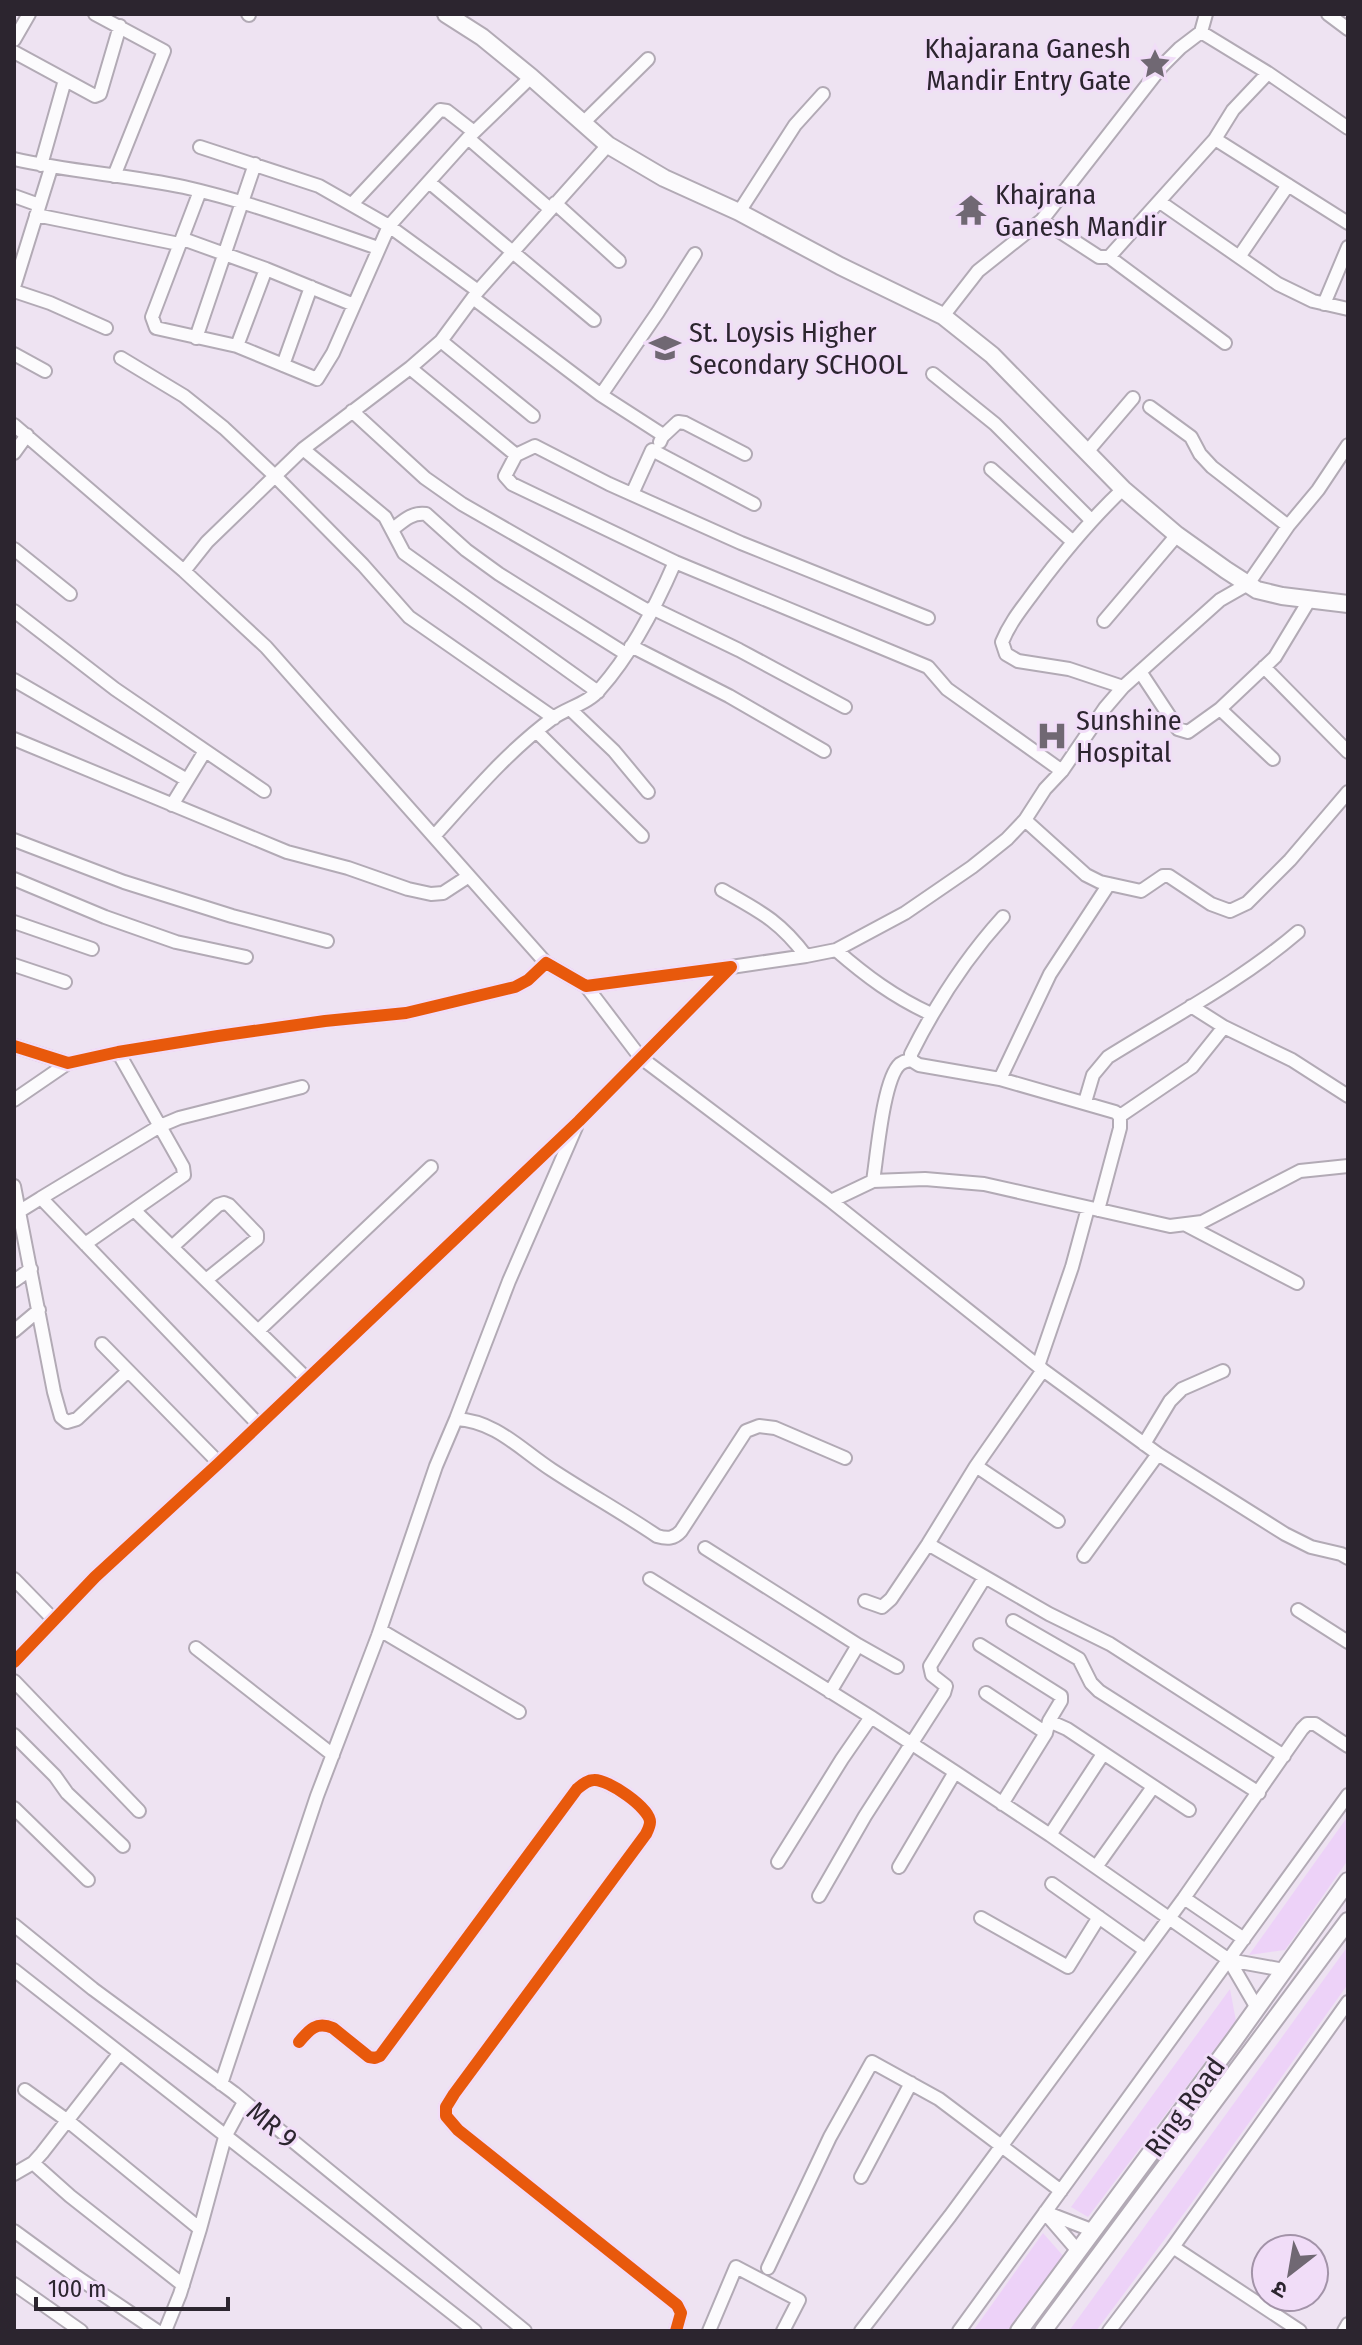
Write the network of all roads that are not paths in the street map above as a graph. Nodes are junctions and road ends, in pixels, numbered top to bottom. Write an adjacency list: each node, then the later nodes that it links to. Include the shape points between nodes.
1 (29, 14): 9 (street)
2 (95, 14): 6 (street)
3 (446, 14): 13 (main road)
4 (1206, 14): 8 (street)
5 (1328, 14): 7 (street)
6 (120, 26): 14 (street, via 99,96); 25 (street, via 164,55)
7 (1348, 29)
8 (1201, 32): 12 (street); 36 (street, via 1162,66)
9 (14, 40)
10 (14, 52): 14 (street)
11 (648, 59): 16 (street)
12 (1268, 73): 17 (street); 19 (street, via 1233,110)
13 (531, 77): 16 (main road); 18 (street)
14 (65, 80): 24 (street)
15 (823, 94): 35 (street, via 795,125)
16 (583, 123): 20 (main road)
17 (1348, 128)
18 (471, 135): 26 (street); 32 (street, via 440,110); 33 (street)
19 (1215, 139): 27 (street); 30 (street)
20 (608, 145): 33 (street); 35 (main road)
21 (200, 147): 23 (street)
22 (14, 159): 24 (street)
23 (255, 164): 31 (street); 32 (street, via 319,186)
24 (46, 166): 25 (street); 34 (street)
25 (114, 176): 28 (street)
26 (429, 182): 38 (street); 42 (street)
27 (1288, 185): 37 (street); 46 (street)
28 (200, 191): 31 (street); 39 (street)
29 (14, 196): 34 (street)
30 (1160, 202): 45 (street); 46 (street)
31 (243, 204): 41 (street); 43 (street)
32 (352, 204): 38 (street)
33 (552, 206): 42 (street); 47 (street)
34 (38, 210): 39 (street); 50 (street)
35 (739, 212): 55 (main road)
36 (1042, 220): 45 (street, via 1099,257); 55 (street, via 978,271)
37 (1348, 223)
38 (389, 226): 41 (street); 51 (street)
39 (181, 242): 43 (street); 58 (street, via 152,317 160,331)
40 (1348, 247): 52 (street)
41 (378, 248): 53 (street)
42 (513, 252): 51 (street); 56 (street)
43 (224, 253): 48 (street); 58 (street)
44 (695, 254): 68 (street)
45 (1109, 257): 60 (street)
46 (1239, 257): 52 (street, via 1278,284)
47 (619, 261)
48 (266, 269): 49 (street); 61 (street)
49 (311, 287): 53 (street); 64 (street)
50 (14, 289): 57 (street)
51 (476, 295): 59 (street); 68 (street)
52 (1324, 304): 54 (street)
53 (354, 305): 64 (street, via 317,379)
54 (1348, 309)
55 (943, 316): 80 (main road, via 992,355)
56 (594, 320)
57 (106, 328)
58 (196, 338): 61 (street)
59 (441, 341): 65 (street); 72 (street)
60 (1225, 343)
61 (237, 346): 64 (street)
62 (14, 354): 66 (street)
63 (121, 358): 84 (street, via 184,396)
64 (283, 365)
65 (410, 368): 71 (street); 82 (street)
66 (45, 371)
67 (933, 374): 88 (street, via 1004,431)
68 (601, 395): 75 (street)
69 (1133, 398): 80 (street)
70 (1150, 407): 89 (street, via 1191,437 1212,467)
71 (352, 411): 77 (street); 100 (street, via 425,478 462,504)
72 (533, 416)
73 (14, 425): 74 (street)
74 (27, 435): 79 (street); 95 (street)
75 (663, 436): 78 (street); 81 (street, via 678,422 685,423)
76 (1348, 445): 89 (street)
77 (303, 449): 84 (street); 90 (street)
78 (652, 450): 86 (street); 87 (street)
79 (14, 453)
80 (1086, 453): 85 (main road)
81 (745, 454)
82 (516, 455): 86 (street, via 535,446); 94 (street, via 505,476 512,484)
83 (991, 469): 92 (street)
84 (274, 475): 95 (street); 113 (street, via 409,617)
85 (1123, 489): 88 (street); 91 (main road)
86 (632, 494): 102 (street)
87 (754, 504)
88 (1091, 520): 92 (street)
89 (1288, 526): 96 (street)
90 (393, 529): 104 (street, via 426,514 499,574); 109 (street, via 404,553)
91 (1177, 535): 96 (main road); 103 (street)
92 (1072, 541): 108 (street, via 1011,622 1003,649 1018,661 1069,669)
93 (14, 549): 97 (street)
94 (675, 562): 100 (street); 120 (street, via 928,667 947,689)
95 (184, 571): 127 (street, via 266,647)
96 (1248, 584): 98 (main road); 106 (street, via 1220,600)
97 (70, 594)
98 (1310, 599): 99 (main road); 105 (street)
99 (1348, 604)
100 (651, 610): 104 (street); 110 (street)
101 (14, 611): 116 (street)
102 (928, 618)
103 (1104, 621)
104 (628, 650): 109 (street); 117 (street, via 729,696)
105 (1264, 667): 112 (street); 118 (street)
106 (1141, 673): 108 (street); 112 (street, via 1181,732)
107 (14, 680): 121 (street)
108 (1123, 687): 120 (street)
109 (598, 692): 111 (street)
110 (845, 707)
111 (570, 709): 113 (street); 123 (street)
112 (1220, 709): 119 (street)
113 (554, 718): 114 (street)
114 (537, 732): 127 (street); 128 (street)
115 (14, 739): 125 (street)
116 (205, 751): 121 (street); 122 (street)
117 (824, 751)
118 (1348, 752)
119 (1273, 759)
120 (1062, 771): 126 (street)
121 (187, 780): 125 (street)
122 (264, 791)
123 (648, 792)
124 (1348, 792): 132 (street, via 1290,860 1239,908 1222,910 1166,875 1144,890)
125 (172, 805): 130 (street, via 287,852 431,894 443,893)
126 (1025, 820): 132 (street, via 1086,875); 139 (street, via 905,913)
127 (435, 835): 130 (street)
128 (642, 836)
129 (14, 840): 137 (street, via 124,882)
130 (469, 876): 142 (street)
131 (14, 879): 141 (street, via 176,942)
132 (1109, 884): 155 (street, via 1050,974)
133 (722, 890): 140 (street, via 770,917)
134 (1003, 917): 148 (street)
135 (14, 922): 138 (street)
136 (1298, 932): 147 (street)
137 (327, 941)
138 (92, 949)
139 (836, 950): 140 (street); 148 (street, via 882,988)
140 (806, 956): 144 (street)
141 (246, 957)
142 (546, 963): 146 (street); 151 (street, via 515,987 406,1013)
143 (14, 965): 145 (street)
144 (731, 967): 146 (street); 152 (street)
145 (65, 982)
146 (586, 986): 152 (street)
147 (1191, 1006): 149 (street); 159 (street, via 1108,1057 1093,1075)
148 (931, 1014): 153 (street)
149 (1224, 1027): 157 (street, via 1292,1060); 160 (street, via 1192,1067)
150 (14, 1046): 154 (street)
151 (118, 1052): 154 (street); 162 (street)
152 (640, 1057): 161 (street); 168 (street)
153 (911, 1060): 155 (street); 165 (street, via 894,1072 888,1090)
154 (68, 1063): 158 (street)
155 (1000, 1079): 159 (street)
156 (302, 1087): 162 (street)
157 (1348, 1096)
158 (14, 1100)
159 (1085, 1102): 160 (street)
160 (1120, 1116): 169 (street)
161 (579, 1121): 186 (street); 187 (street)
162 (160, 1126): 167 (street); 170 (street, via 184,1175)
163 (1348, 1166): 172 (street, via 1300,1171 1202,1222)
164 (431, 1167): 181 (street)
165 (873, 1181): 168 (street); 169 (street, via 984,1184)
166 (14, 1186): 171 (street)
167 (41, 1198): 171 (street); 173 (street)
168 (831, 1201): 183 (street)
169 (1093, 1209): 172 (street); 183 (street)
170 (134, 1210): 173 (street); 174 (street)
171 (19, 1221): 175 (street)
172 (1186, 1225): 178 (street)
173 (85, 1244): 188 (street)
174 (172, 1247): 176 (street); 176 (street, via 218,1205 229,1205 257,1239)
175 (31, 1269): 177 (street); 179 (street)
176 (206, 1280): 181 (street)
177 (14, 1281)
178 (1297, 1283)
179 (39, 1310): 180 (street); 184 (street, via 54,1392 67,1422 77,1419)
180 (14, 1331)
181 (258, 1331): 186 (street)
182 (102, 1344): 184 (street)
183 (1040, 1368): 189 (street); 193 (street)
184 (128, 1371): 192 (street)
185 (1223, 1371): 189 (street, via 1182,1389)
186 (307, 1379): 188 (street)
187 (456, 1419): 191 (street, via 505,1434 551,1469 666,1539 681,1531 746,1431 775,1428); 206 (street)
188 (259, 1425): 192 (street)
189 (1144, 1444): 190 (street)
190 (1158, 1454): 197 (street, via 1285,1534 1311,1547); 198 (street)
191 (845, 1458)
192 (219, 1463): 204 (street)
193 (976, 1466): 194 (street); 195 (street)
194 (1058, 1521)
195 (928, 1544): 199 (street); 202 (street, via 886,1605)
196 (705, 1548): 208 (street)
197 (1346, 1551)
198 (1084, 1556)
199 (985, 1577): 220 (street, via 930,1666 946,1689); 224 (street, via 1110,1644)
200 (14, 1579): 204 (street)
201 (650, 1579): 214 (street)
202 (865, 1601)
203 (1298, 1610): 207 (street)
204 (54, 1620): 211 (street)
205 (1013, 1621): 227 (street, via 1079,1659 1099,1691)
206 (380, 1630): 216 (street); 223 (street)
207 (1348, 1642)
208 (858, 1645): 212 (street); 214 (street)
209 (980, 1645): 218 (street, via 1061,1696)
210 (196, 1648): 223 (street)
211 (14, 1662)
212 (897, 1667)
213 (14, 1681): 232 (street)
214 (830, 1692): 217 (street)
215 (986, 1693): 218 (street)
216 (519, 1712)
217 (871, 1717): 220 (street); 235 (street)
218 (1047, 1727): 222 (street, via 1067,1729); 229 (street)
219 (14, 1735): 234 (street)
220 (910, 1743): 225 (street); 241 (street)
221 (1348, 1746): 224 (street, via 1310,1723)
222 (1103, 1754): 226 (street); 233 (street)
223 (333, 1755): 258 (street)
224 (1284, 1756): 227 (street)
225 (955, 1772): 229 (street); 236 (street)
226 (1153, 1787): 231 (street); 237 (street)
227 (1259, 1793): 242 (street)
228 (1348, 1795): 248 (street)
229 (1002, 1804): 233 (street)
230 (14, 1808): 238 (street)
231 (1189, 1810)
232 (139, 1811)
233 (1050, 1835): 237 (street)
234 (123, 1846)
235 (778, 1862)
236 (899, 1867)
237 (1096, 1867): 245 (street)
238 (88, 1880)
239 (1348, 1881): 252 (main road, Ring Road)
240 (1052, 1884): 243 (street)
241 (819, 1896)
242 (1184, 1898): 245 (street); 248 (street)
243 (1099, 1917): 244 (street, via 1068,1967); 249 (street)
244 (981, 1918)
245 (1168, 1918): 249 (street); 250 (street)
246 (1348, 1921): 289 (main road, Ring Road)
247 (14, 1925): 258 (street, MR 9)
248 (1244, 1939): 250 (street)
249 (1145, 1950): 263 (street)
250 (1229, 1960): 252 (street); 254 (street); 267 (street)
251 (14, 1970): 256 (street, MR 9)
252 (1284, 1970): 254 (main road, Ring Road)
253 (1348, 2002): 272 (street)
254 (1257, 2008): 271 (main road, Ring Road)
255 (299, 2042): 283 (street, via 318,2024 326,2025 369,2057 380,2056 577,1789 595,1780 617,1788 649,1818 646,1834 454,2094 446,2116 677,2305 681,2313)
256 (119, 2054): 261 (street); 262 (street, MR 9)
257 (911, 2083): 263 (street); 266 (street); 274 (street, via 872,2062)
258 (221, 2084): 260 (street, MR 9)
259 (25, 2090): 261 (street)
260 (244, 2102): 262 (street); 282 (street, MR 9)
261 (68, 2121): 264 (street); 269 (street)
262 (225, 2137): 269 (street); 281 (street, MR 9)
263 (1002, 2145): 267 (street); 286 (street)
264 (33, 2163): 265 (street); 276 (street)
265 (15, 2172)
266 (861, 2177)
267 (1061, 2191): 268 (street)
268 (1045, 2212): 271 (street); 273 (street); 287 (street)
269 (200, 2229): 276 (street)
270 (14, 2231): 279 (street)
271 (1094, 2231): 273 (main road, Ring Road)
272 (1173, 2247): 290 (street); 291 (street)
273 (1078, 2251): 288 (main road, Ring Road)
274 (768, 2268)
275 (14, 2284): 278 (street)
276 (183, 2285): 280 (street)
277 (1348, 2324): 292 (street)
278 (81, 2331)
279 (157, 2331)
280 (165, 2331)
281 (475, 2331)
282 (525, 2331)
283 (676, 2331)
284 (709, 2331): 285 (street, via 736,2267 799,2300)
285 (783, 2331)
286 (861, 2331)
287 (959, 2331)
288 (1019, 2331)
289 (1043, 2331)
290 (1109, 2331)
291 (1300, 2331)
292 (1344, 2331)

